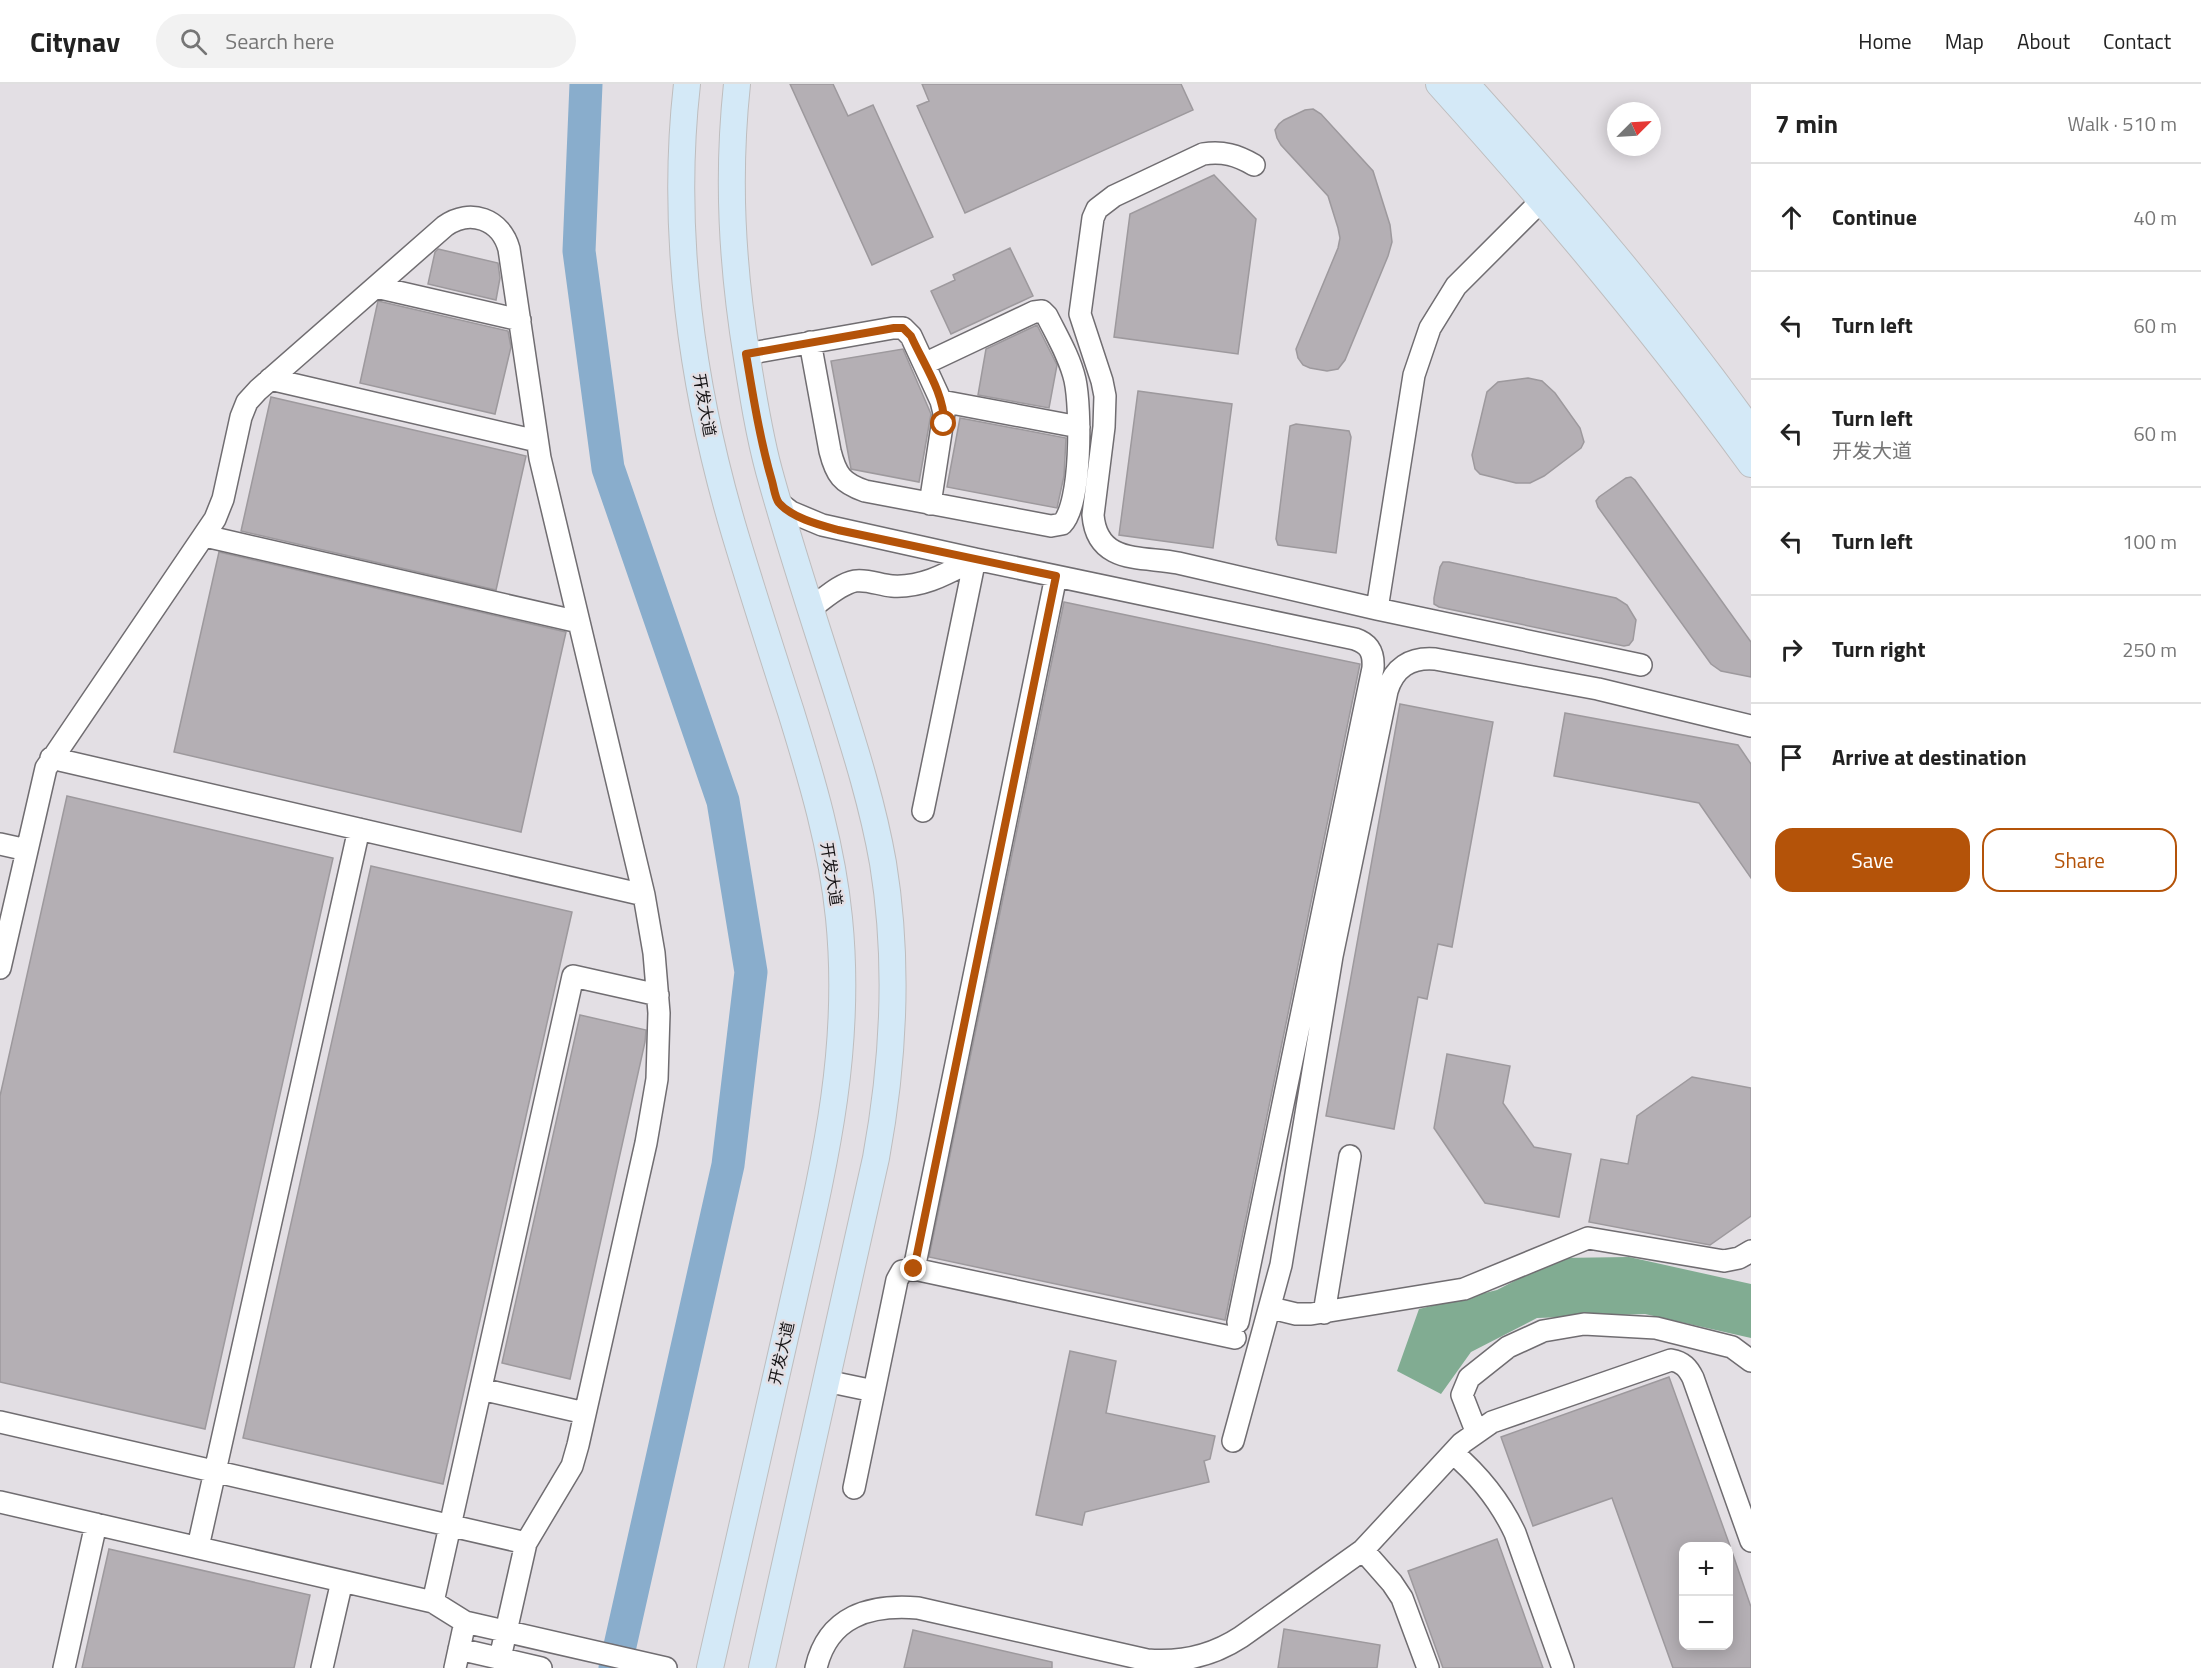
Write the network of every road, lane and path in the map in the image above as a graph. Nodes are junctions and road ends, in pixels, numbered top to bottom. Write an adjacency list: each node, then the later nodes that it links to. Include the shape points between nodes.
1 (687, 84): 70 (main road, 开发大道, via 681,166 682,241 708,428 734,533 824,825 835,882 843,963 841,1056 827,1148)
2 (737, 84): 10 (main road, via 731,218)
3 (1439, 84): 6 (main road)
4 (1466, 84): 6 (main road)
5 (1254, 165): 24 (lane, via 1235,155 1203,154 1114,196 1098,208 1093,218 1080,314 1105,396 1093,522 1100,540 1120,555 1167,561)
6 (1549, 192): 15 (main road, via 1656,307); 17 (main road); 24 (lane, via 1456,286 1424,344 1414,375)
7 (376, 286): 8 (lane); 8 (lane, via 452,222 476,217 498,228 507,242); 12 (lane)
8 (520, 320): 16 (lane)
9 (810, 342): 10 (lane); 11 (lane, via 903,328); 19 (lane, via 833,466 841,479 865,491)
10 (746, 354): 18 (main road)
11 (924, 364): 13 (lane); 14 (lane, via 1042,311 1075,378)
12 (270, 379): 16 (lane); 20 (lane, via 244,409 223,499)
13 (941, 401): 14 (lane); 19 (lane, via 944,424)
14 (1079, 427): 19 (lane, via 1078,465 1069,515 1062,524 1051,526)
15 (1751, 431)
16 (537, 441): 25 (lane)
17 (1751, 464)
18 (778, 502): 21 (lane, via 822,525); 23 (main road)
19 (930, 504)
20 (205, 536): 25 (lane); 28 (lane)
21 (975, 559): 22 (lane); 23 (lane, via 921,584 891,586 854,581); 29 (lane)
22 (1056, 576): 38 (lane); 38 (lane, via 1356,639 1370,648 1373,658 1236,1330)
23 (811, 608): 42 (main road, via 873,814 889,912 893,981 885,1110)
24 (1377, 609): 26 (lane)
25 (579, 622): 33 (lane)
26 (1641, 665)
27 (1751, 726): 39 (lane, via 1598,689 1435,658 1409,662 1395,673 1387,691 1332,956 1290,1224)
28 (51, 758): 30 (lane); 32 (lane, via 42,779)
29 (923, 811)
30 (359, 829): 33 (lane); 50 (lane)
31 (0, 844): 32 (lane)
32 (27, 850): 34 (lane)
33 (644, 895): 35 (lane)
34 (0, 968)
35 (658, 995): 43 (lane, via 573,976); 45 (lane, via 657,1079 646,1143)
36 (1350, 1156): 40 (lane)
37 (1751, 1251): 40 (lane, via 1724,1261 1588,1238 1464,1289)
38 (914, 1269): 44 (lane, via 902,1271 897,1280)
39 (1270, 1308): 40 (lane, via 1296,1314); 48 (lane)
40 (1324, 1313)
41 (1751, 1361): 47 (lane, via 1732,1347 1656,1328 1584,1324 1543,1331 1508,1347 1469,1378 1462,1395)
42 (826, 1381): 44 (lane); 71 (main road)
43 (481, 1389): 45 (lane); 54 (lane)
44 (874, 1391): 51 (lane)
45 (585, 1413): 56 (lane, via 572,1466)
46 (0, 1422): 50 (lane)
47 (1476, 1431): 49 (lane); 55 (lane, via 1663,1361 1681,1362 1693,1378)
48 (1233, 1441)
49 (1452, 1453): 58 (lane); 74 (lane, via 1480,1479 1506,1514)
50 (215, 1471): 54 (lane); 57 (lane)
51 (854, 1488)
52 (0, 1502): 53 (lane)
53 (96, 1524): 57 (lane); 67 (lane)
54 (450, 1525): 56 (lane); 60 (lane)
55 (1751, 1541)
56 (526, 1543): 62 (lane)
57 (198, 1547): 59 (lane)
58 (1363, 1550): 65 (lane); 73 (lane, via 1402,1598)
59 (342, 1581): 60 (lane); 68 (lane)
60 (433, 1602): 61 (lane)
61 (465, 1622): 62 (lane); 63 (lane)
62 (506, 1631): 64 (lane); 66 (lane)
63 (457, 1659): 64 (lane)
64 (500, 1659): 69 (lane)
65 (1205, 1662): 72 (lane, via 1148,1660 899,1606 866,1611 841,1624 823,1646)
66 (661, 1667)
67 (64, 1668)
68 (322, 1668)
69 (541, 1668)
70 (710, 1668)
71 (762, 1668)
72 (816, 1668)
73 (1428, 1668)
74 (1563, 1668)

